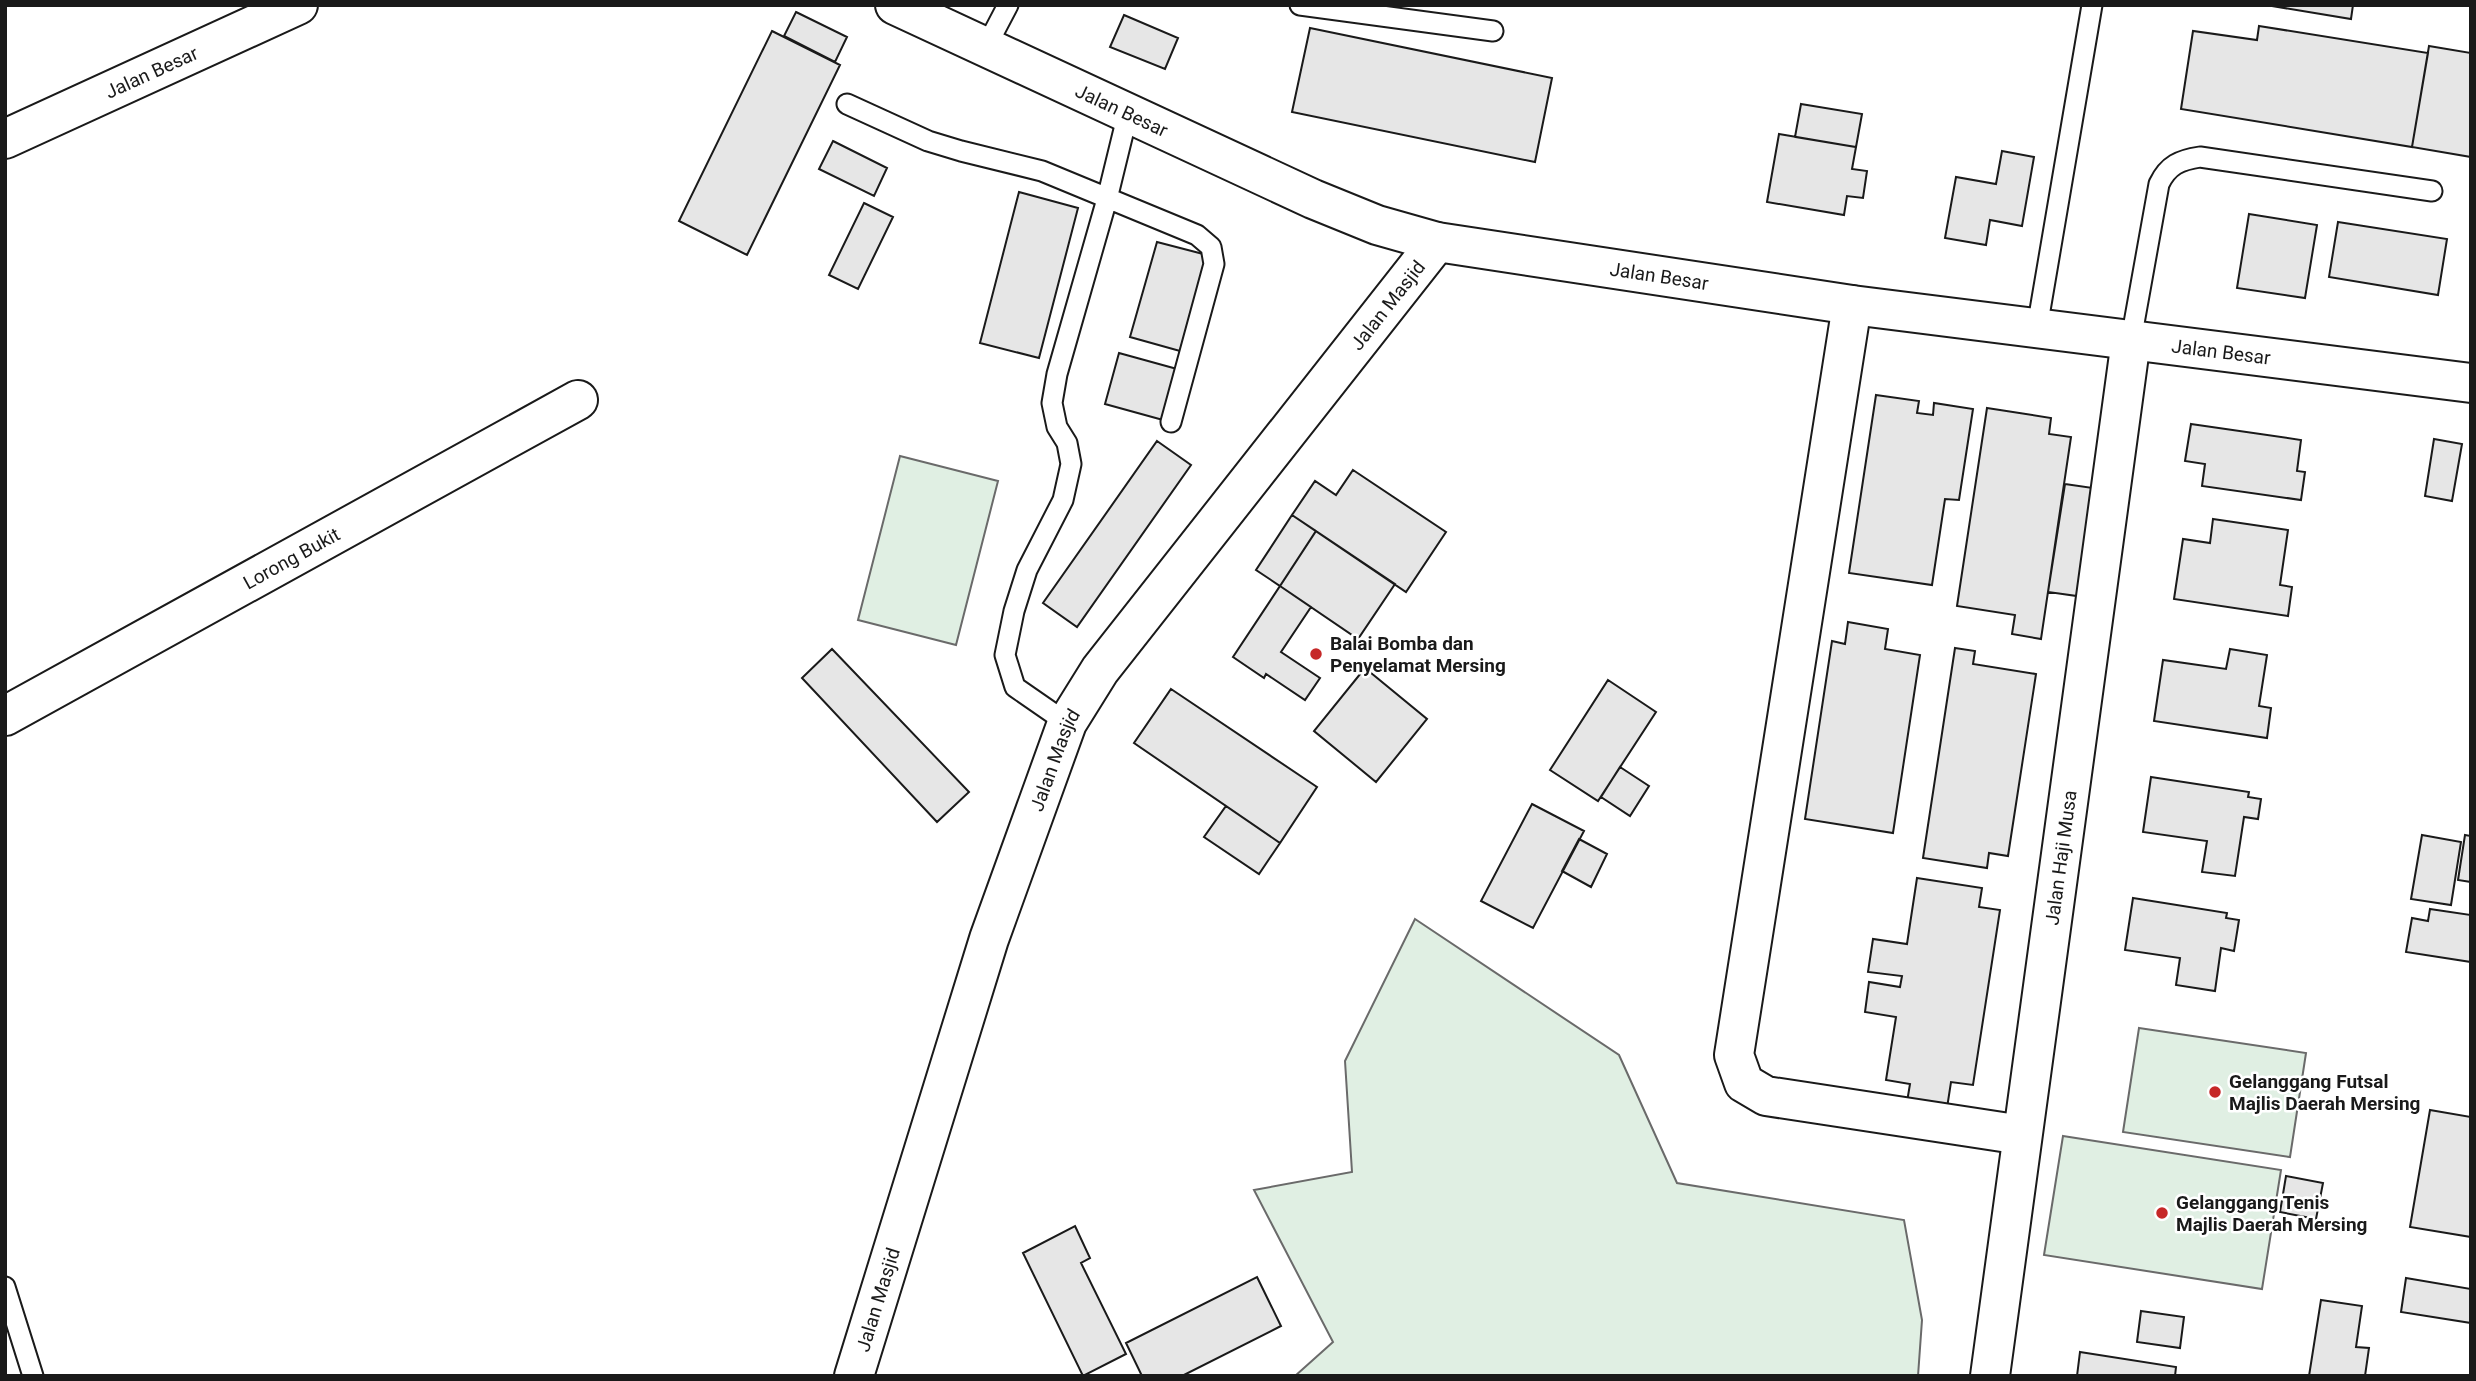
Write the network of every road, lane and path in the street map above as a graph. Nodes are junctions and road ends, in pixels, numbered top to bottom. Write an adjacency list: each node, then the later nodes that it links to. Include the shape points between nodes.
1 (298, 5): 10 (street, Jalan Besar)
2 (895, 5): 7 (street, Jalan Besar)
3 (1009, 5): 7 (lane)
4 (1300, 5): 6 (lane)
5 (2092, 5): 15 (lane)
6 (1493, 31)
7 (985, 47): 9 (street, Jalan Besar)
8 (847, 104): 12 (lane, via 928,141 1042,171)
9 (1128, 113): 12 (lane); 13 (street, Jalan Besar, via 1313,199 1377,225)
10 (5, 139)
11 (2432, 191): 16 (lane, via 2200,157 2182,160 2166,170 2160,184)
12 (1107, 198): 19 (lane, via 1197,235 1210,247 1214,264); 21 (lane, via 1052,403 1071,464 1063,500 1027,570 1005,655 1015,688)
13 (1437, 242): 14 (street, Jalan Besar); 21 (street, Jalan Masjid, via 1100,670)
14 (1852, 305): 15 (street, Jalan Besar); 22 (street, via 1734,1055 1744,1083 1766,1096)
15 (2037, 328): 16 (street, Jalan Besar)
16 (2131, 340): 17 (street, Jalan Besar); 22 (street, Jalan Haji Musa)
17 (2471, 383)
18 (578, 400): 20 (street, Lorong Bukit)
19 (1171, 422)
20 (5, 716)
21 (1067, 723): 25 (street, Jalan Masjid, via 989,939)
22 (2022, 1135): 26 (street, Jalan Haji Musa)
23 (5, 1287): 24 (lane)
24 (33, 1376)
25 (854, 1376)
26 (1990, 1376)

